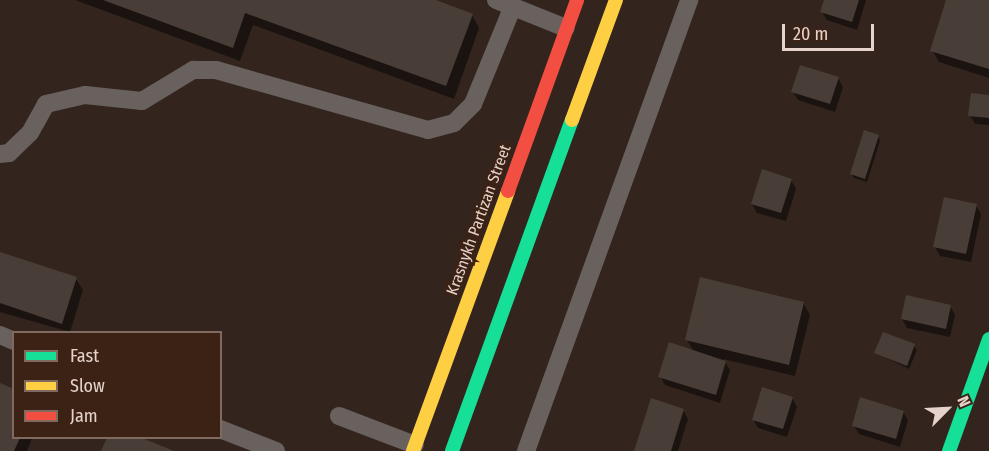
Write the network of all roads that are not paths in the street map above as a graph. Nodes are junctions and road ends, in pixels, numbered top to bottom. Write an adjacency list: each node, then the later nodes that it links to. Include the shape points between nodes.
1 (577, 0): 5 (main road, Krasnykh Partizan Street)
2 (616, 0): 12 (main road)
3 (689, 0): 13 (lane)
4 (504, 3): 5 (lane); 6 (lane, via 473,104 453,123 428,130 216,70 193,70 142,101 85,95 46,104 30,133 9,153)
5 (566, 28): 10 (main road, Krasnykh Partizan Street)
6 (0, 154)
7 (989, 340): 14 (main road)
8 (339, 416): 10 (lane)
9 (222, 430): 11 (lane)
10 (414, 448)
11 (276, 451)
12 (452, 451)
13 (526, 451)
14 (949, 451)

